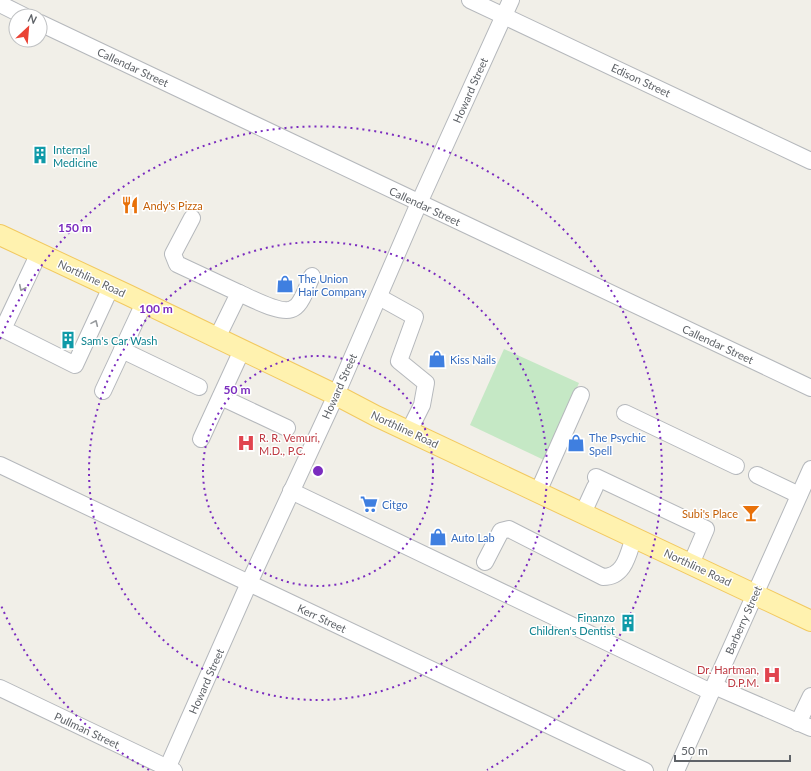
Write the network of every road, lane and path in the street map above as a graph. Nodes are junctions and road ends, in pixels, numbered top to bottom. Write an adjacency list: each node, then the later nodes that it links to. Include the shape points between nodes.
1 (470, 0): 3 (street, Edison Street)
2 (511, 0): 3 (street, Howard Street)
3 (504, 16): 5 (street, Edison Street); 6 (street, Howard Street)
4 (48, 27): 6 (street, Callendar Street)
5 (811, 161)
6 (419, 204): 13 (street, Howard Street); 19 (street, Callendar Street)
7 (192, 218): 12 (street, via 173,254 174,259 178,264)
8 (0, 235): 9 (main road, Northline Road)
9 (39, 253): 11 (main road, Northline Road); 11 (street, one-way to 11, via 2,329 75,365)
10 (312, 276): 12 (street, via 299,303 286,311)
11 (111, 287): 14 (main road, Northline Road)
12 (239, 293): 15 (street)
13 (379, 297): 21 (street, Howard Street); 26 (street, via 415,317 399,361 426,383 422,405)
14 (144, 303): 15 (main road, Northline Road); 16 (street)
15 (217, 338): 17 (main road, Northline Road)
16 (122, 350): 18 (street); 20 (street)
17 (242, 350): 21 (main road, Northline Road); 23 (street)
18 (198, 387)
19 (811, 388)
20 (103, 391)
21 (336, 395): 26 (main road, Northline Road); 32 (street, Howard Street)
22 (581, 395): 33 (street)
23 (221, 397): 25 (street); 27 (street)
24 (625, 413): 29 (street)
25 (287, 428)
26 (409, 431): 33 (main road, Northline Road)
27 (201, 439)
28 (0, 465): 39 (street, Kerr Street)
29 (736, 466)
30 (811, 469): 34 (street, Barberry Street)
31 (757, 475): 34 (street)
32 (291, 491): 39 (street, Howard Street); 43 (street)
33 (538, 492): 35 (main road, Northline Road)
34 (803, 498): 40 (street, Barberry Street)
35 (583, 513): 36 (main road, Northline Road); 38 (street, via 595,482 706,529)
36 (634, 537): 37 (street, via 622,570 611,577 603,577 509,529 500,531); 38 (main road, Northline Road)
37 (485, 562)
38 (691, 564): 40 (main road, Northline Road)
39 (250, 583): 46 (street, Howard Street); 47 (street, Kerr Street)
40 (755, 594): 41 (main road, Northline Road); 43 (street, Barberry Street)
41 (811, 622)
42 (0, 688): 46 (street, Pullman Street)
43 (712, 689): 45 (street); 48 (street, Barberry Street)
44 (811, 696): 45 (street)
45 (805, 726)
46 (169, 770)
47 (645, 771)
48 (676, 771)

